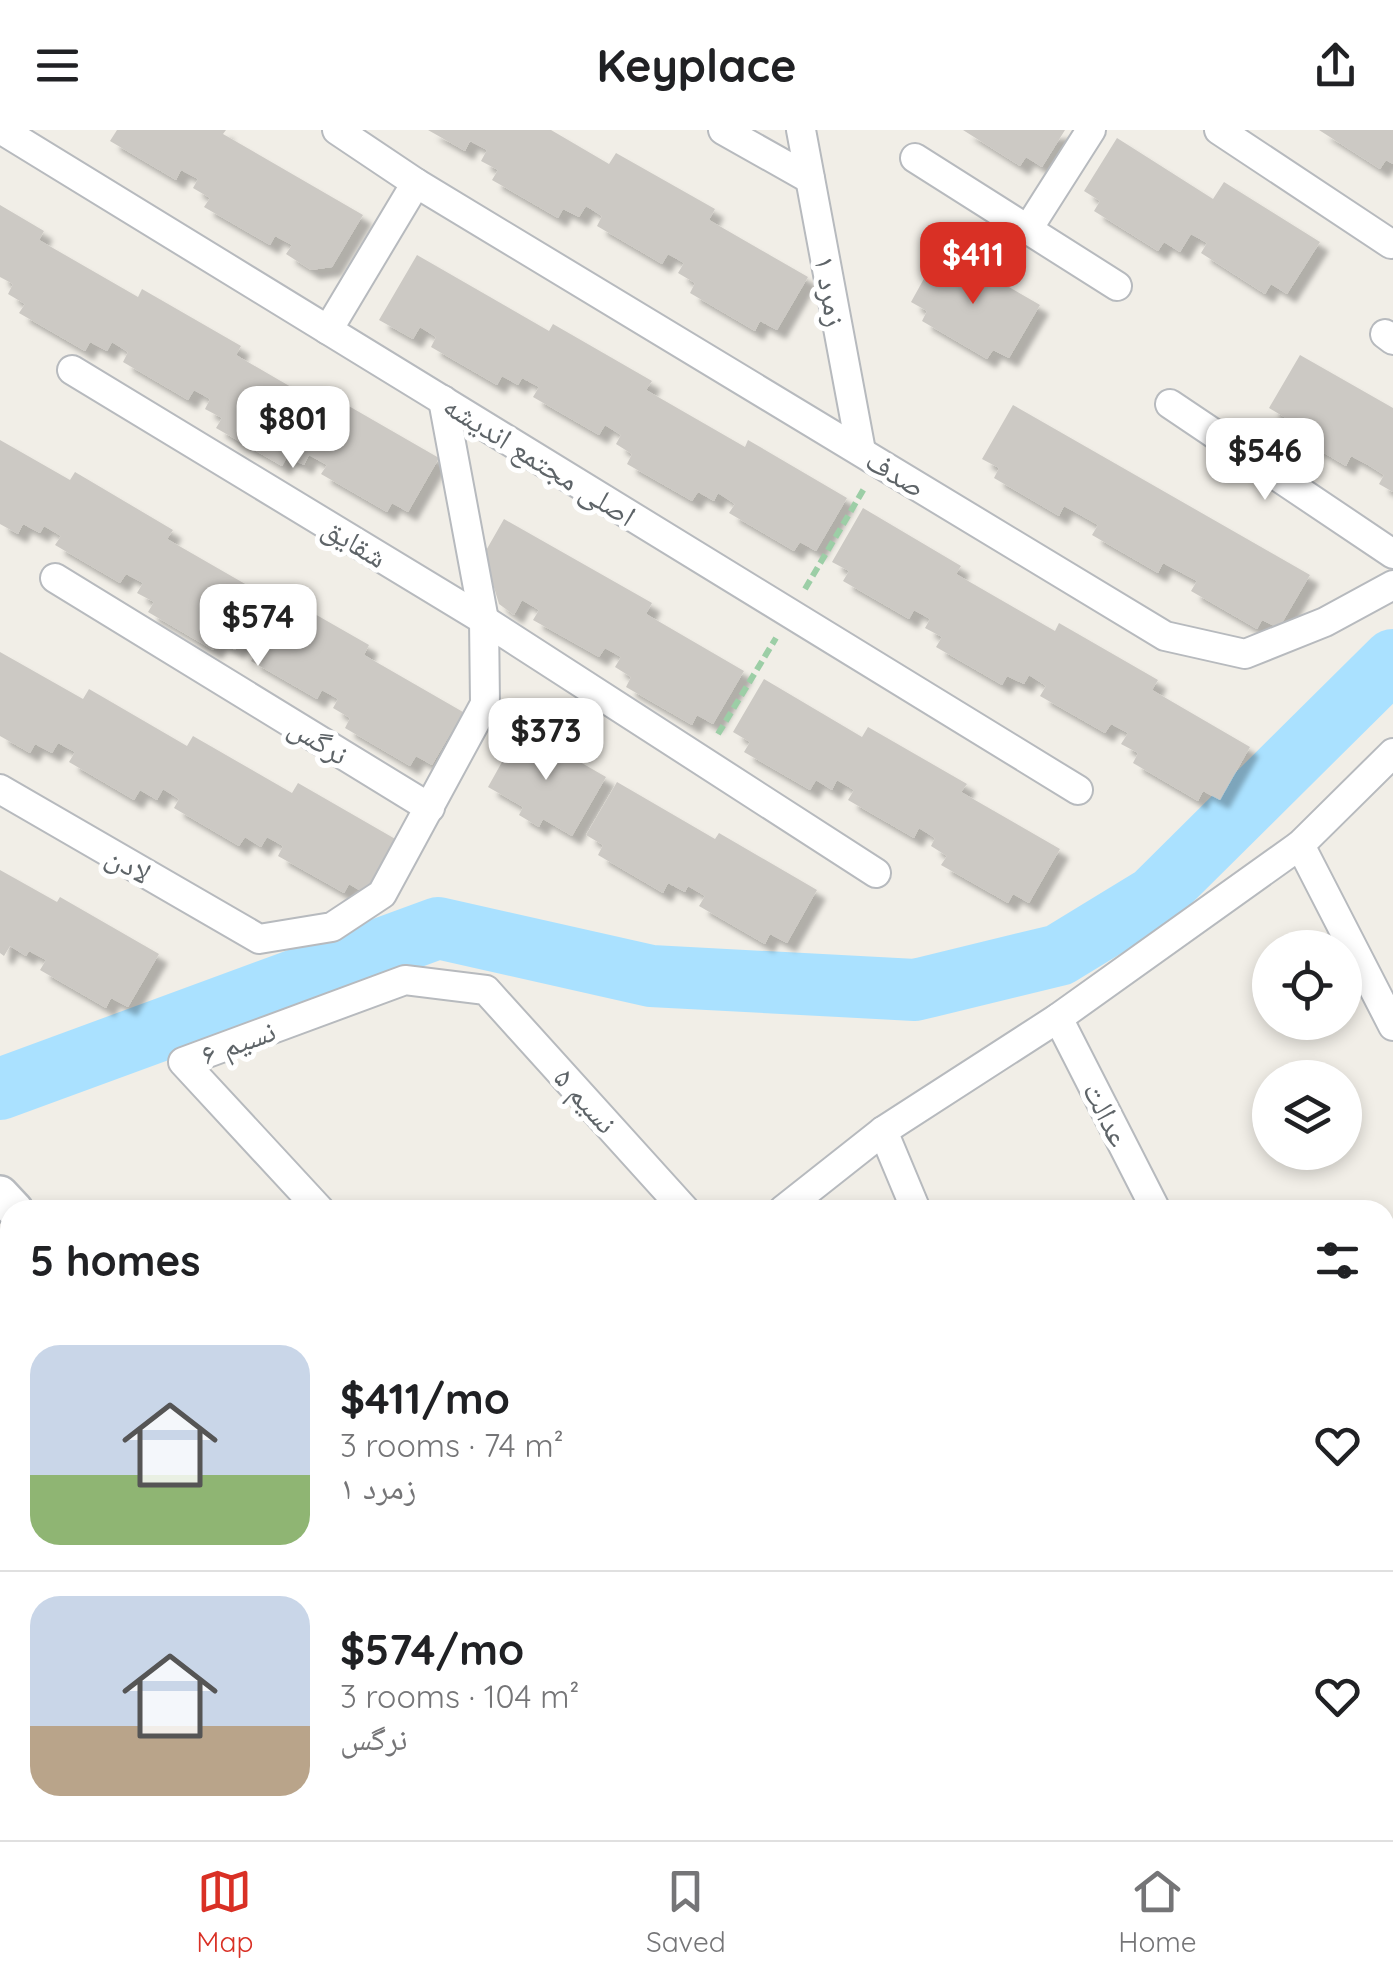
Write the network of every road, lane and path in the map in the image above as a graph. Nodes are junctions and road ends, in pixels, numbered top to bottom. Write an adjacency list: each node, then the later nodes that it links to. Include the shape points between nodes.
1 (2, 130): 13 (street, اصلی مجتمع اندیشه)
2 (336, 130): 9 (street, صدف)
3 (723, 130): 8 (street)
4 (801, 130): 8 (street, زمرد ۱)
5 (1091, 130): 10 (street)
6 (1238, 135): 11 (street)
7 (916, 158): 10 (street)
8 (810, 180): 17 (street, زمرد ۱)
9 (416, 183): 13 (street); 17 (street, صدف)
10 (1028, 229): 12 (street)
11 (1391, 244)
12 (1117, 286)
13 (328, 330): 15 (street, اصلی مجتمع اندیشه)
14 (72, 370): 22 (street, شقایق)
15 (443, 400): 21 (street, اصلی مجتمع اندیشه); 22 (street)
16 (1170, 404): 18 (street)
17 (870, 457): 20 (street, صدف, via 1166,636 1245,654 1325,622); 21 (path)
18 (1393, 554)
19 (55, 578): 27 (street, نرگس)
20 (1393, 584)
21 (790, 614): 24 (path); 26 (street, اصلی مجتمع اندیشه)
22 (484, 620): 24 (street, شقایق); 27 (street, via 485,704)
23 (1393, 753): 28 (street)
24 (702, 761): 29 (street, شقایق)
25 (0, 789): 27 (street, لادن, via 259,939 332,926 382,894)
26 (1078, 790)
27 (430, 808)
28 (1300, 845): 31 (street); 32 (street)
29 (876, 873)
30 (486, 990): 34 (street, نسیم ۶, via 406,980 183,1062); 35 (street, نسیم ۵)
31 (1058, 1018): 33 (street); 38 (street, عدالت)
32 (1393, 1026)
33 (884, 1130): 36 (street); 37 (street)
34 (311, 1200)
35 (676, 1200)
36 (796, 1200)
37 (912, 1200)
38 (1151, 1200)

